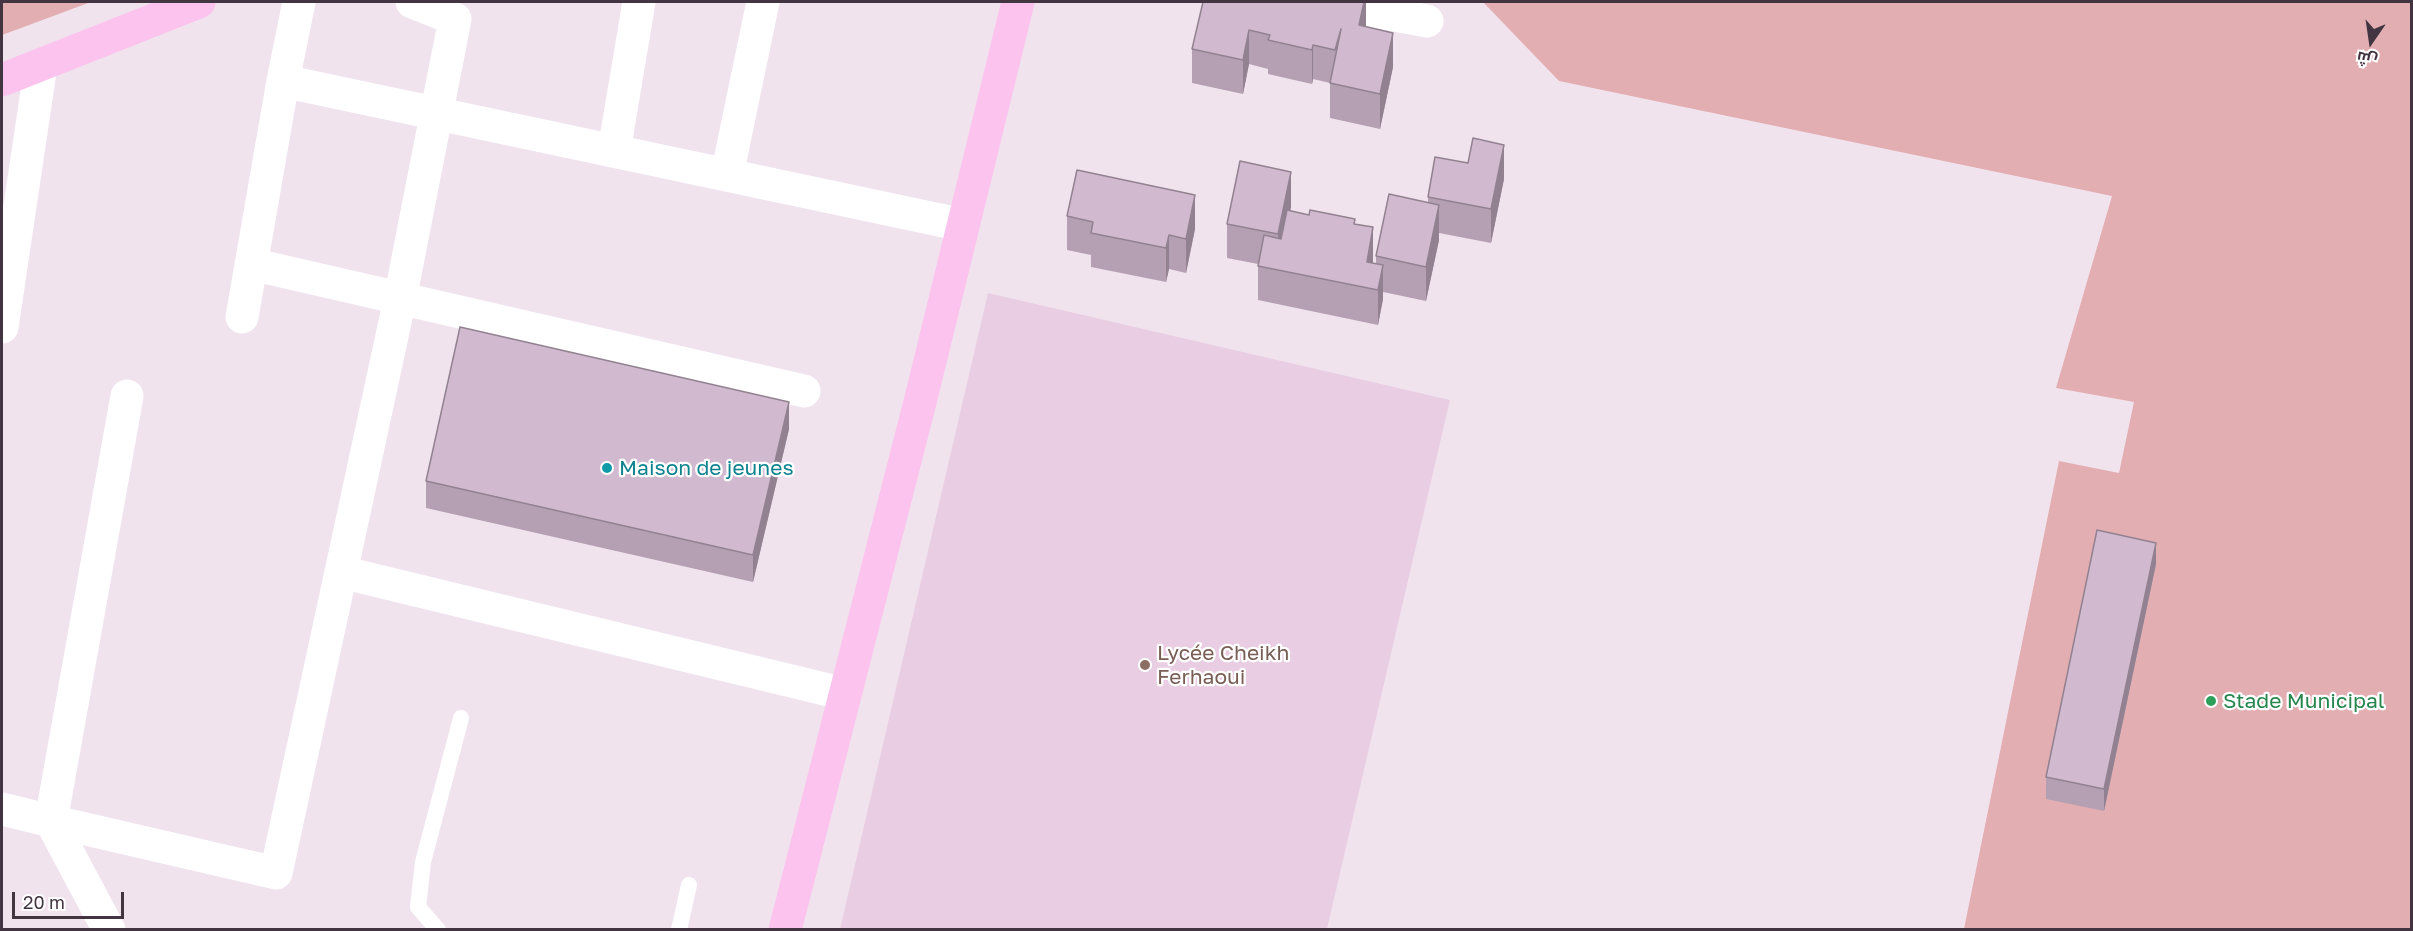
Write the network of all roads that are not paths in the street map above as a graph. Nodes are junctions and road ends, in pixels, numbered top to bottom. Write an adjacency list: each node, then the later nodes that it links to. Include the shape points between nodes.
1 (199, 2): 9 (street)
2 (299, 2): 11 (street)
3 (412, 2): 12 (street, via 455,19)
4 (639, 2): 13 (street)
5 (763, 2): 14 (street)
6 (1018, 2): 15 (street)
7 (1325, 2): 8 (street)
8 (1427, 21)
9 (41, 65): 10 (street); 19 (street)
10 (2, 80)
11 (283, 81): 12 (street); 16 (street)
12 (438, 114): 13 (street); 17 (street)
13 (614, 151): 14 (street)
14 (727, 175): 15 (street)
15 (963, 225): 23 (street)
16 (251, 264): 17 (street); 18 (street)
17 (400, 298): 20 (street); 22 (street)
18 (242, 317)
19 (2, 327)
20 (804, 391)
21 (127, 396): 26 (street)
22 (341, 572): 23 (street); 26 (street, via 276,873)
23 (845, 694): 31 (street)
24 (460, 718): 29 (lane, via 423,862 418,907)
25 (2, 809): 26 (street)
26 (51, 821): 28 (street)
27 (689, 885): 30 (lane)
28 (109, 930)
29 (438, 930)
30 (679, 930)
31 (785, 930)

